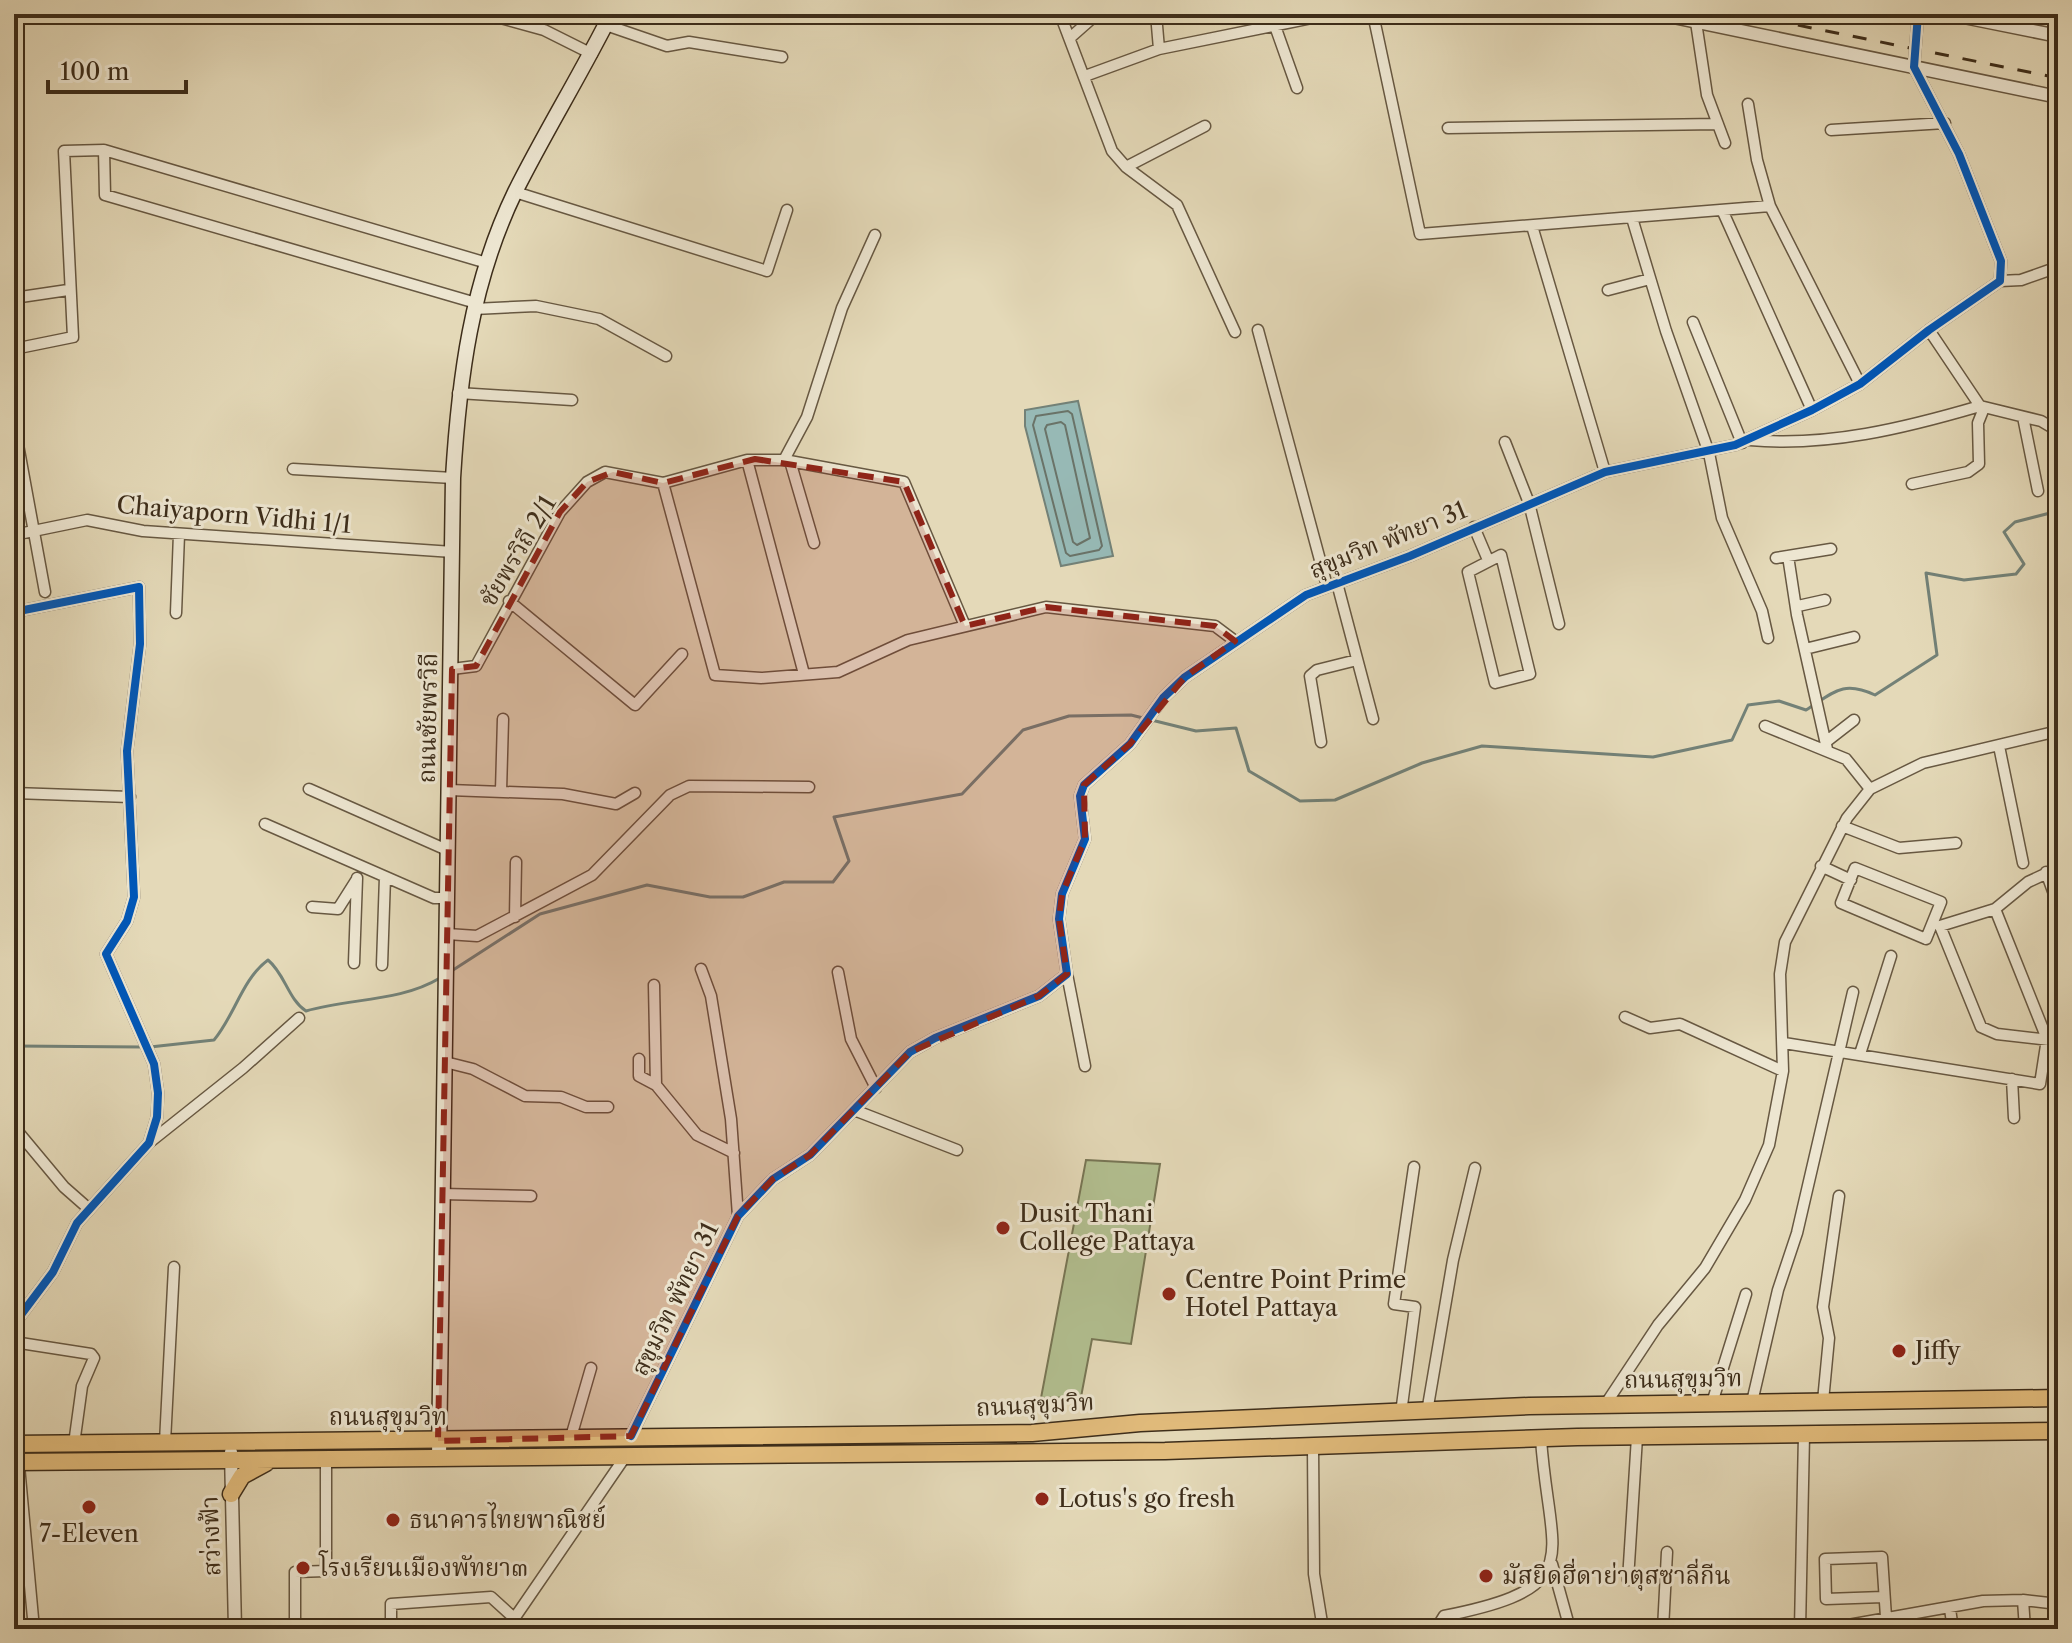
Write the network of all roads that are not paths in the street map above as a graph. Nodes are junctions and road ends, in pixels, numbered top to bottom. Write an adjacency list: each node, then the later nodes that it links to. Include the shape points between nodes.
1 (486, 14): 16 (street, via 544,30)
2 (1060, 14): 14 (street)
3 (1097, 14): 14 (street)
4 (1156, 14): 15 (street)
5 (1373, 14): 36 (street, via 1420,234)
6 (1659, 14): 12 (street)
7 (1918, 14): 18 (street)
8 (1949, 14): 13 (street)
9 (1312, 18): 11 (street)
10 (609, 19): 16 (main road, ถนนชัยพรวิถี); 17 (street, via 667,46 689,42)
11 (1278, 22): 15 (street); 20 (street)
12 (1696, 22): 18 (street); 24 (street, via 1707,95)
13 (2058, 36)
14 (1071, 37): 19 (street)
15 (1159, 49): 19 (street)
16 (592, 54): 31 (main road, ถนนชัยพรวิถี)
17 (782, 57)
18 (1914, 67): 21 (street); 23 (street)
19 (1085, 76): 30 (street, via 1112,151)
20 (1297, 88)
21 (2058, 97)
22 (1748, 104): 32 (street)
23 (1945, 123): 27 (street); 41 (street, via 2001,261)
24 (1718, 124): 26 (street); 28 (street)
25 (1205, 126): 30 (street)
26 (1448, 128)
27 (1831, 130)
28 (1725, 143)
29 (104, 150): 38 (street); 42 (street, via 64,151); 45 (street, via 105,195)
30 (1126, 167): 49 (street, via 1177,205)
31 (519, 186): 33 (street, via 767,271); 38 (main road, ถนนชัยพรวิถี)
32 (1770, 206): 34 (street); 52 (street)
33 (787, 210)
34 (1723, 212): 35 (street); 56 (street)
35 (1632, 218): 36 (street); 40 (street)
36 (1532, 226): 66 (street)
37 (875, 235): 64 (street, via 842,308 807,417)
38 (487, 263): 45 (main road, ถนนชัยพรวิถี)
39 (2058, 267): 41 (street)
40 (1650, 279): 43 (street); 62 (street)
41 (2000, 281): 48 (street, สุขุมวิท พัทยา 31)
42 (68, 290): 44 (street); 50 (street, via 73,337)
43 (1608, 290)
44 (14, 298)
45 (475, 306): 51 (street, via 536,306 599,319); 53 (main road, ถนนชัยพรวิถี)
46 (1693, 322): 61 (street)
47 (1258, 330): 82 (street)
48 (1929, 330): 52 (street, สุขุมวิท พัทยา 31); 55 (street)
49 (1235, 332)
50 (14, 349)
51 (666, 356)
52 (1860, 384): 56 (street, สุขุมวิท พัทยา 31)
53 (458, 393): 54 (street); 67 (main road, ถนนชัยพรวิถี)
54 (572, 400)
55 (1982, 407): 57 (street); 61 (street, via 1803,443); 69 (street, via 1979,464 1968,472)
56 (1812, 410): 61 (street, สุขุมวิท พัทยา 31)
57 (2023, 417): 59 (street); 70 (street)
58 (14, 423): 73 (street)
59 (2058, 431)
60 (1505, 442): 71 (street)
61 (1745, 442): 62 (street, สุขุมวิท พัทยา 31)
62 (1709, 453): 66 (street, สุขุมวิท พัทยา 31); 92 (street, via 1722,518 1762,611)
63 (747, 460): 64 (street, ชัยพรวิถี 2/1); 68 (street, ชัยพรวิถี 2/1); 98 (street)
64 (787, 460): 76 (street); 90 (street, ชัยพรวิถี 2/1, via 904,482)
65 (293, 469): 67 (street)
66 (1605, 472): 71 (street, สุขุมวิท พัทยา 31)
67 (453, 478): 78 (main road, ถนนชัยพรวิถี)
68 (663, 483): 85 (street, ชัยพรวิถี 2/1, via 613,472 587,482 560,512); 98 (street, via 715,675)
69 (1912, 484)
70 (2038, 491)
71 (1529, 503): 72 (street, สุขุมวิท พัทยา 31); 89 (street)
72 (1474, 527): 81 (street); 82 (street, สุขุมวิท พัทยา 31)
73 (33, 531): 74 (street, Chaiyaporn Vidhi 1/1, via 87,520); 75 (street, Chaiyaporn Vidhi 1/1); 83 (street)
74 (179, 534): 78 (street, Chaiyaporn Vidhi 1/1); 88 (street)
75 (14, 535)
76 (814, 543)
77 (1831, 549): 79 (street)
78 (453, 552): 97 (main road, ถนนชัยพรวิถี)
79 (1788, 556): 80 (street); 86 (street)
80 (1776, 558)
81 (1488, 560): 81 (street, via 1468,572 1495,683 1530,674 1501,555)
82 (1332, 585): 93 (street, สุขุมวิท พัทยา 31, via 1306,595); 96 (street)
83 (45, 592)
84 (1825, 600): 86 (street)
85 (509, 601): 95 (street, via 635,705); 97 (street, ชัยพรวิถี 2/1, via 476,666)
86 (1798, 606): 94 (street)
87 (14, 612): 114 (street, via 139,587 140,644 127,751)
88 (176, 613)
89 (1559, 624)
90 (965, 626): 93 (street, via 1046,607 1215,626); 98 (street, via 908,640 838,672)
91 (1854, 637): 94 (street)
92 (1768, 638)
93 (1235, 641): 139 (street, สุขุมวิท พัทยา 31, via 1185,677 1080,796 1085,839 1062,894 1059,919)
94 (1805, 649): 105 (street)
95 (682, 654)
96 (1357, 660): 100 (street); 104 (street, via 1310,676)
97 (452, 669): 110 (main road, ถนนชัยพรวิถี)
98 (804, 674)
99 (503, 719): 111 (street)
100 (1373, 719)
101 (1854, 720): 105 (street)
102 (1765, 726): 105 (street)
103 (2058, 731): 106 (street)
104 (1321, 742)
105 (1827, 745): 109 (street)
106 (1999, 746): 109 (street, via 1923,763); 120 (street)
107 (809, 787): 132 (street, via 689,786 670,795 592,875)
108 (309, 789): 118 (street)
109 (1870, 789): 116 (street)
110 (449, 790): 111 (street); 118 (main road, ถนนชัยพรวิถี)
111 (501, 791): 113 (street, via 616,804)
112 (14, 793): 114 (street)
113 (635, 793)
114 (130, 797): 159 (street, via 134,897 127,921 106,951 151,1057 158,1093)
115 (265, 824): 122 (street)
116 (1842, 826): 117 (street, via 1899,848); 121 (street)
117 (1956, 843)
118 (447, 850): 128 (main road, ถนนชัยพรวิถี)
119 (516, 862): 132 (street)
120 (2023, 863)
121 (1821, 866): 127 (street); 145 (street, via 1785,942 1780,974)
122 (363, 867): 125 (street); 126 (street)
123 (2058, 868): 124 (street)
124 (2046, 872): 129 (street); 131 (street)
125 (385, 877): 128 (street, via 434,898); 136 (street)
126 (357, 878): 130 (street, via 338,909); 135 (street)
127 (1851, 880): 127 (street, via 1841,903 1926,939 1941,902 1855,868)
128 (448, 898): 133 (main road, ถนนชัยพรวิถี)
129 (2058, 905)
130 (312, 907)
131 (1995, 909): 144 (street); 144 (street, via 1940,926 1981,1027 1997,1034)
132 (515, 917): 133 (street, via 477,936)
133 (447, 934): 149 (main road, ถนนชัยพรวิถี)
134 (1891, 956): 147 (street)
135 (354, 963)
136 (382, 965)
137 (701, 969): 161 (street, via 711,996)
138 (838, 972): 154 (street, via 851,1039)
139 (1067, 974): 150 (street); 154 (street, สุขุมวิท พัทยา 31, via 1039,996 910,1052)
140 (654, 985): 153 (street)
141 (1853, 992): 146 (street)
142 (1625, 1017): 151 (street, via 1650,1028 1680,1024)
143 (299, 1018): 159 (street)
144 (2052, 1040): 152 (street, via 2040,1084)
145 (1784, 1043): 146 (street); 151 (street)
146 (1838, 1050): 147 (street); 176 (street, via 1814,1167)
147 (1860, 1054): 152 (street)
148 (639, 1059): 153 (street, via 639,1076)
149 (445, 1062): 155 (street, via 473,1069 525,1096); 164 (main road, ถนนชัยพรวิถี)
150 (1085, 1066)
151 (1783, 1071): 178 (street, via 1769,1145 1745,1200 1705,1268 1658,1325)
152 (2012, 1079): 157 (street)
153 (656, 1085): 161 (street, via 697,1135)
154 (876, 1088): 156 (street, สุขุมวิท พัทยา 31)
155 (608, 1107)
156 (854, 1110): 160 (street); 168 (street, สุขุมวิท พัทยา 31)
157 (2014, 1118)
158 (14, 1127): 167 (street)
159 (149, 1143): 167 (street)
160 (957, 1150)
161 (734, 1153): 168 (street)
162 (1414, 1167): 180 (street, via 1394,1304 1415,1307)
163 (1475, 1168): 179 (street)
164 (442, 1194): 165 (street); 193 (main road, ถนนชัยพรวิถี)
165 (531, 1196)
166 (1839, 1196): 175 (street, via 1823,1307 1829,1338)
167 (89, 1209): 171 (street, via 53,1272)
168 (738, 1216): 184 (street, สุขุมวิท พัทยา 31)
169 (174, 1267): 189 (street)
170 (1746, 1294): 177 (street)
171 (14, 1324)
172 (14, 1342): 191 (street, via 94,1358 82,1386)
173 (591, 1368): 185 (street)
174 (2058, 1398): 175 (highway, ถนนสุขุมวิท)
175 (1823, 1401): 176 (highway, ถนนสุขุมวิท)
176 (1752, 1402): 177 (highway, ถนนสุขุมวิท)
177 (1712, 1403): 178 (highway, ถนนสุขุมวิท)
178 (1605, 1405): 179 (highway, ถนนสุขุมวิท)
179 (1427, 1412): 180 (highway, ถนนสุขุมวิท)
180 (1401, 1413): 181 (highway, ถนนสุขุมวิท)
181 (1211, 1420): 184 (highway, ถนนสุขุมวิท, via 1032,1433); 194 (highway, via 1200,1439)
182 (2058, 1431): 183 (highway, ถนนสุขุมวิท)
183 (1804, 1435): 186 (highway, ถนนสุขุมวิท); 218 (street)
184 (631, 1436): 185 (highway, ถนนสุขุมวิท)
185 (571, 1437): 193 (highway, ถนนสุขุมวิท)
186 (1637, 1437): 187 (highway, ถนนสุขุมวิท); 203 (street)
187 (1541, 1439): 192 (highway, ถนนสุขุมวิท); 202 (street, via 1555,1548)
188 (231, 1441): 189 (highway, ถนนสุขุมวิท); 193 (highway, ถนนสุขุมวิท); 196 (street, สว่างฟ้า)
189 (165, 1442): 191 (highway, ถนนสุขุมวิท)
190 (16, 1444): 191 (highway, ถนนสุขุมวิท); 199 (street)
191 (74, 1444)
192 (1313, 1447): 194 (highway, ถนนสุขุมวิท); 214 (street, via 1314,1574)
193 (438, 1449): 195 (highway, ถนนสุขุมวิท); 198 (highway, ถนนสุขุมวิท)
194 (1209, 1450): 195 (highway, ถนนสุขุมวิท)
195 (625, 1457): 209 (street)
196 (231, 1461): 197 (highway, ถนนสุขุมวิท); 199 (highway, ถนนสุขุมวิท); 200 (street, สว่างฟ้า)
197 (271, 1461): 198 (highway, ถนนสุขุมวิท); 200 (highway, via 242,1476)
198 (326, 1461): 212 (street, via 326,1571 295,1572)
199 (16, 1462): 210 (street)
200 (231, 1494): 211 (street, สว่างฟ้า)
201 (1667, 1552): 217 (street)
202 (1552, 1564): 215 (street, via 1549,1572 1509,1600 1444,1616); 216 (street)
203 (1628, 1580)
204 (1883, 1597): 204 (street, via 1882,1557 1825,1559 1826,1599); 208 (street)
205 (2023, 1600): 206 (street); 207 (street); 221 (street)
206 (2058, 1604)
207 (1950, 1609): 208 (street); 220 (street)
208 (1886, 1617): 219 (street)
209 (510, 1625): 213 (street, via 491,1597 391,1604)
210 (34, 1629)
211 (235, 1629)
212 (295, 1629)
213 (391, 1629)
214 (1323, 1629)
215 (1436, 1629)
216 (1570, 1629)
217 (1663, 1629)
218 (1800, 1629)
219 (1826, 1629)
220 (1953, 1629)
221 (2025, 1629)

